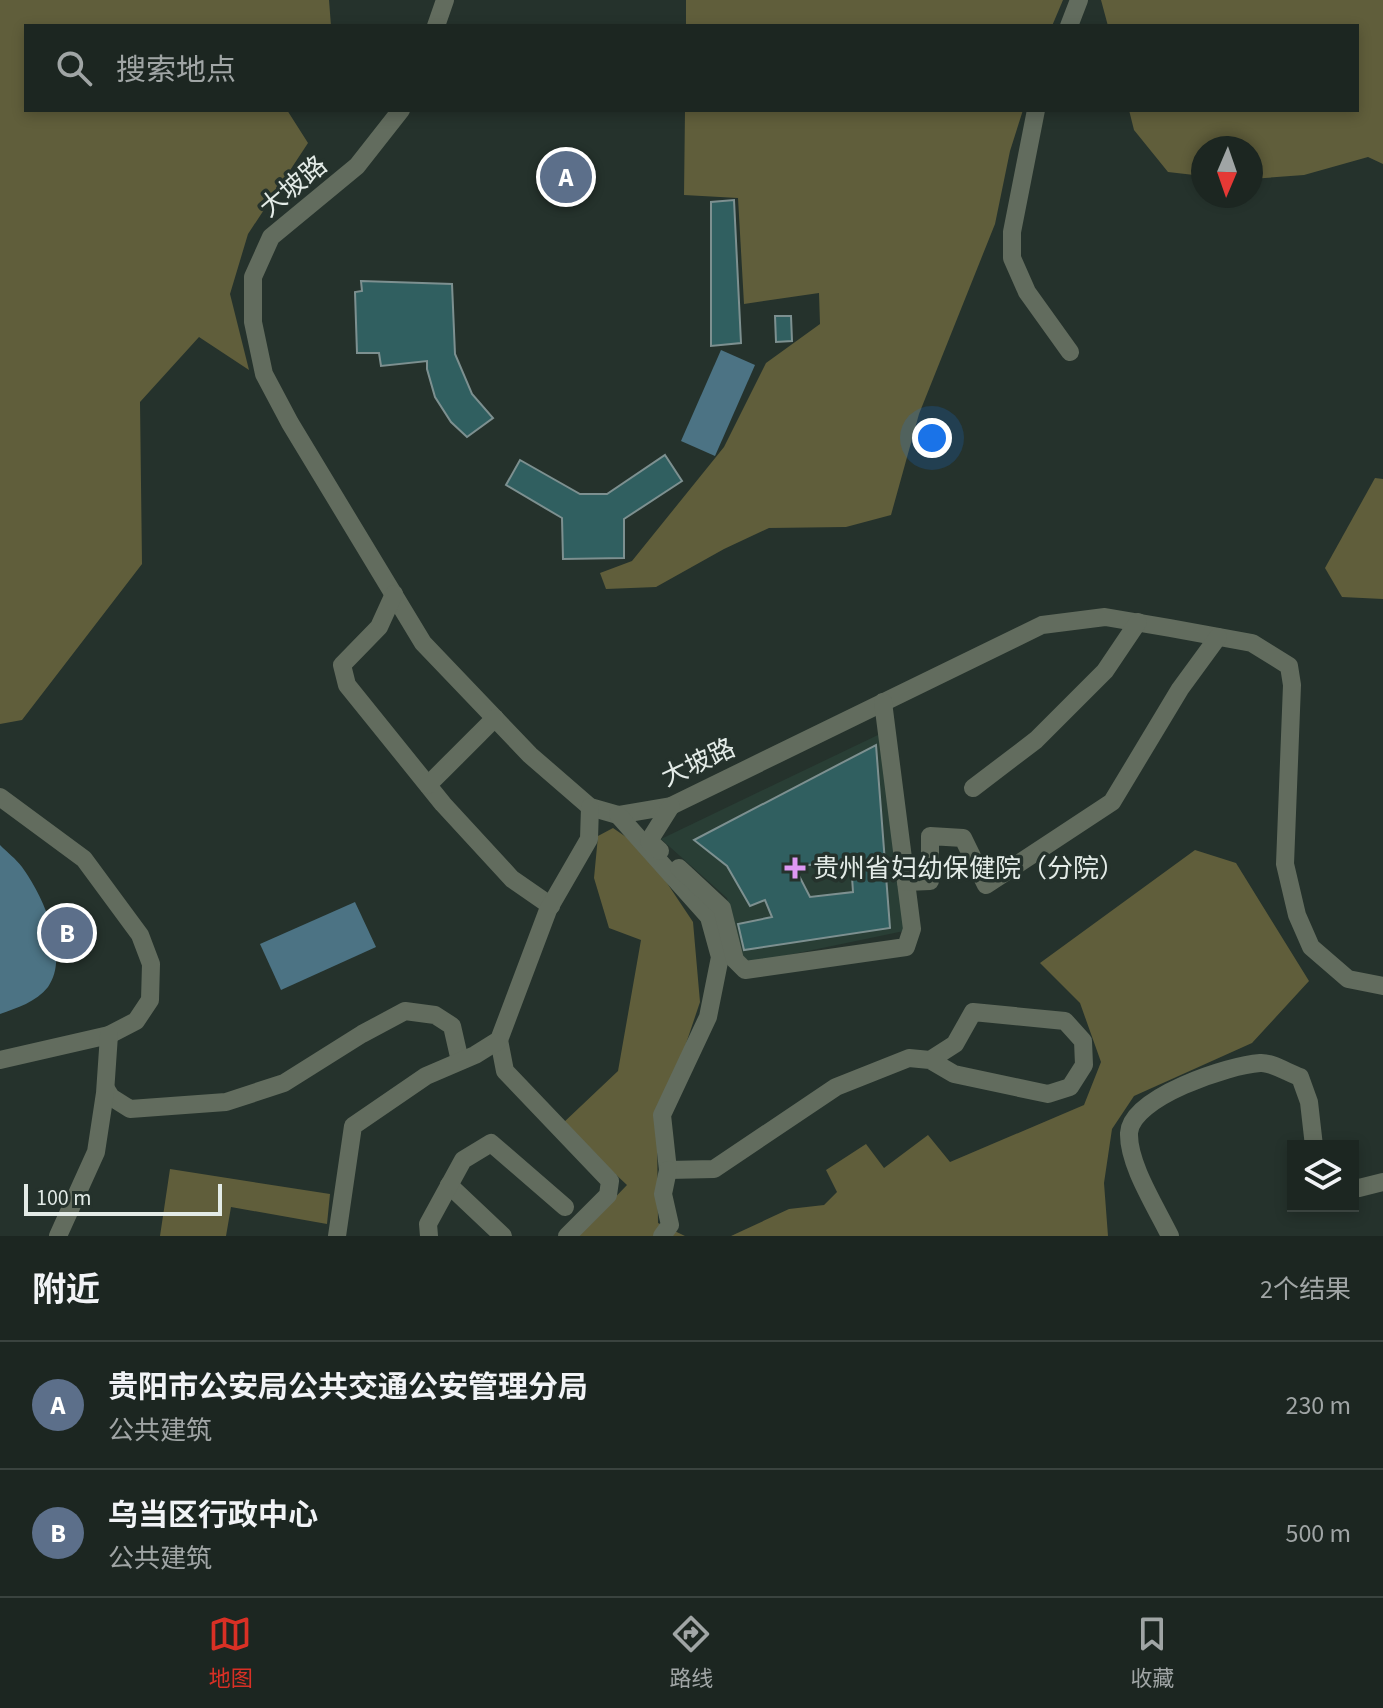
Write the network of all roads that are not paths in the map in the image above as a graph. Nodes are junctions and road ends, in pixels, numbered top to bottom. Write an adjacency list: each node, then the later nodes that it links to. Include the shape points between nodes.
1 (445, 0): 3 (street)
2 (1079, 0): 4 (street)
3 (437, 24)
4 (1070, 24)
5 (399, 112): 8 (street, 大坡路, via 357,166 271,237 253,277 253,322 264,374)
6 (1036, 112): 7 (street, via 1012,232 1012,258 1027,292)
7 (1070, 352)
8 (394, 594): 12 (street, 大坡路, via 423,643); 13 (street, via 379,627 342,665 347,685)
9 (1138, 622): 10 (street, 大坡路); 11 (street, 大坡路, via 1105,617 1042,625); 14 (street, via 1105,671 1036,740)
10 (1218, 637): 19 (street, via 1112,802 986,885 963,838 930,836 930,881); 21 (street, 大坡路, via 1252,643 1289,666 1292,725 1285,864 1297,915 1311,947 1348,979)
11 (883, 702): 16 (street, 大坡路); 19 (street)
12 (495, 718): 13 (street); 17 (street, 大坡路)
13 (428, 785): 20 (street, via 512,879)
14 (973, 788)
15 (0, 797): 22 (street, via 84,859 140,935 151,964 150,1000 136,1021)
16 (671, 806): 18 (street, 大坡路); 19 (street, via 649,841 722,908 735,960 745,970 906,947 912,929)
17 (590, 807): 18 (street, 大坡路); 20 (street, via 589,839)
18 (618, 815): 29 (street, via 709,917 720,957 708,1017 662,1115)
19 (906, 882)
20 (551, 906): 23 (street)
21 (1383, 986)
22 (109, 1035): 24 (street); 27 (street)
23 (499, 1040): 26 (street); 38 (street, via 505,1071 610,1181 608,1195)
24 (0, 1060)
25 (930, 1060): 25 (street, via 955,1044 973,1012 1065,1021 1083,1041 1084,1065 1070,1087 1048,1094 954,1074); 29 (street, via 909,1058 836,1087 714,1169)
26 (460, 1061): 27 (street, via 452,1026 435,1015 405,1011 284,1083 226,1102 130,1109); 35 (street, via 426,1076 353,1126)
27 (106, 1089): 34 (street, via 96,1152)
28 (1313, 1140): 40 (street, via 1300,1077 1263,1063 1186,1084 1149,1105 1129,1131 1132,1156)
29 (668, 1170): 39 (street, via 663,1194 670,1225)
30 (1383, 1182): 32 (street)
31 (449, 1185): 33 (street, via 463,1160 491,1143); 36 (street, via 428,1224); 37 (street)
32 (1359, 1188)
33 (565, 1207)
34 (58, 1236)
35 (337, 1236)
36 (429, 1236)
37 (503, 1236)
38 (567, 1236)
39 (662, 1236)
40 (1170, 1236)

